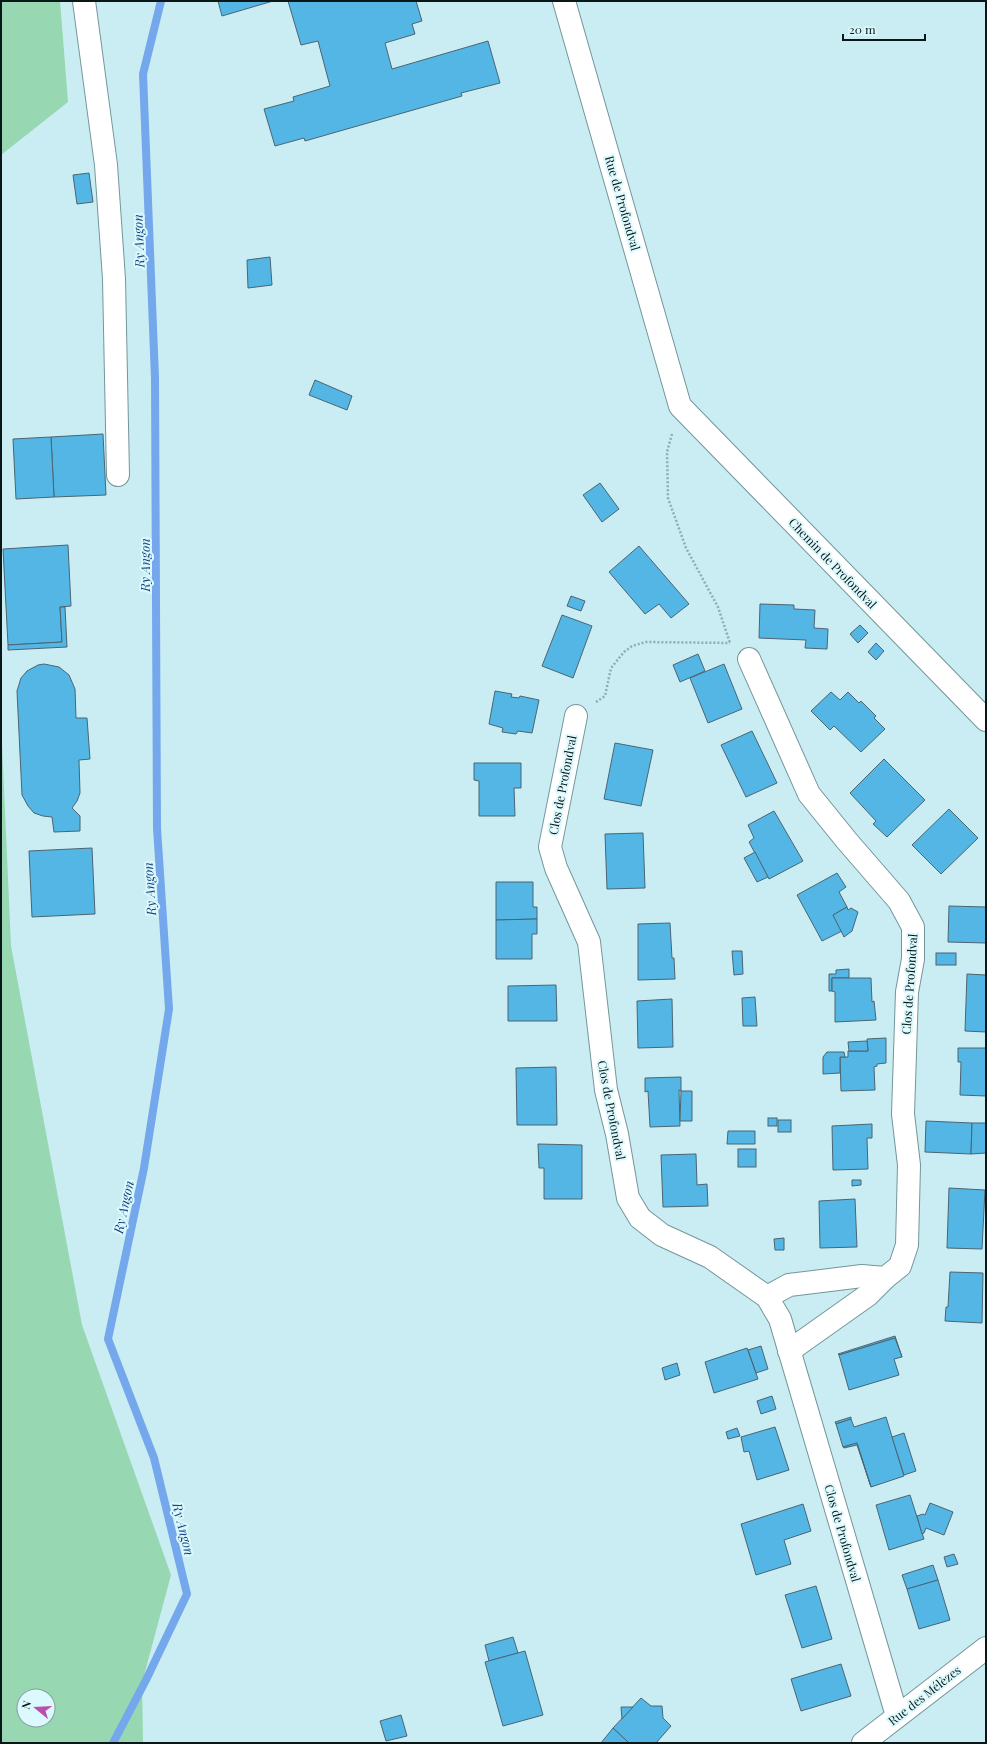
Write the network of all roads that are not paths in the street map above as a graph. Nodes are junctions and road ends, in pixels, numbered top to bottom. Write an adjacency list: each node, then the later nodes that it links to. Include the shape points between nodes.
1 (84, 1): 4 (street, via 106,165 114,279)
2 (564, 1): 3 (street, Rue de Profondval)
3 (680, 406): 7 (street, Chemin de Profondval)
4 (118, 475)
5 (748, 659): 8 (street, Clos de Profondval, via 810,794 899,901 913,927 913,959 907,992 903,1114 909,1165 907,1245 900,1266)
6 (576, 716): 9 (street, Clos de Profondval, via 550,847 556,868 588,942 606,1090 628,1198 640,1218 662,1235 710,1258)
7 (986, 720)
8 (885, 1278): 9 (street, via 862,1276 789,1285); 10 (street, Clos de Profondval, via 868,1295)
9 (767, 1297): 10 (street, Clos de Profondval, via 780,1319)
10 (789, 1351): 12 (street, Clos de Profondval)
11 (986, 1648): 12 (street, Rue des Mélèzes)
12 (897, 1716): 13 (street, Rue des Mélèzes)
13 (863, 1743)

